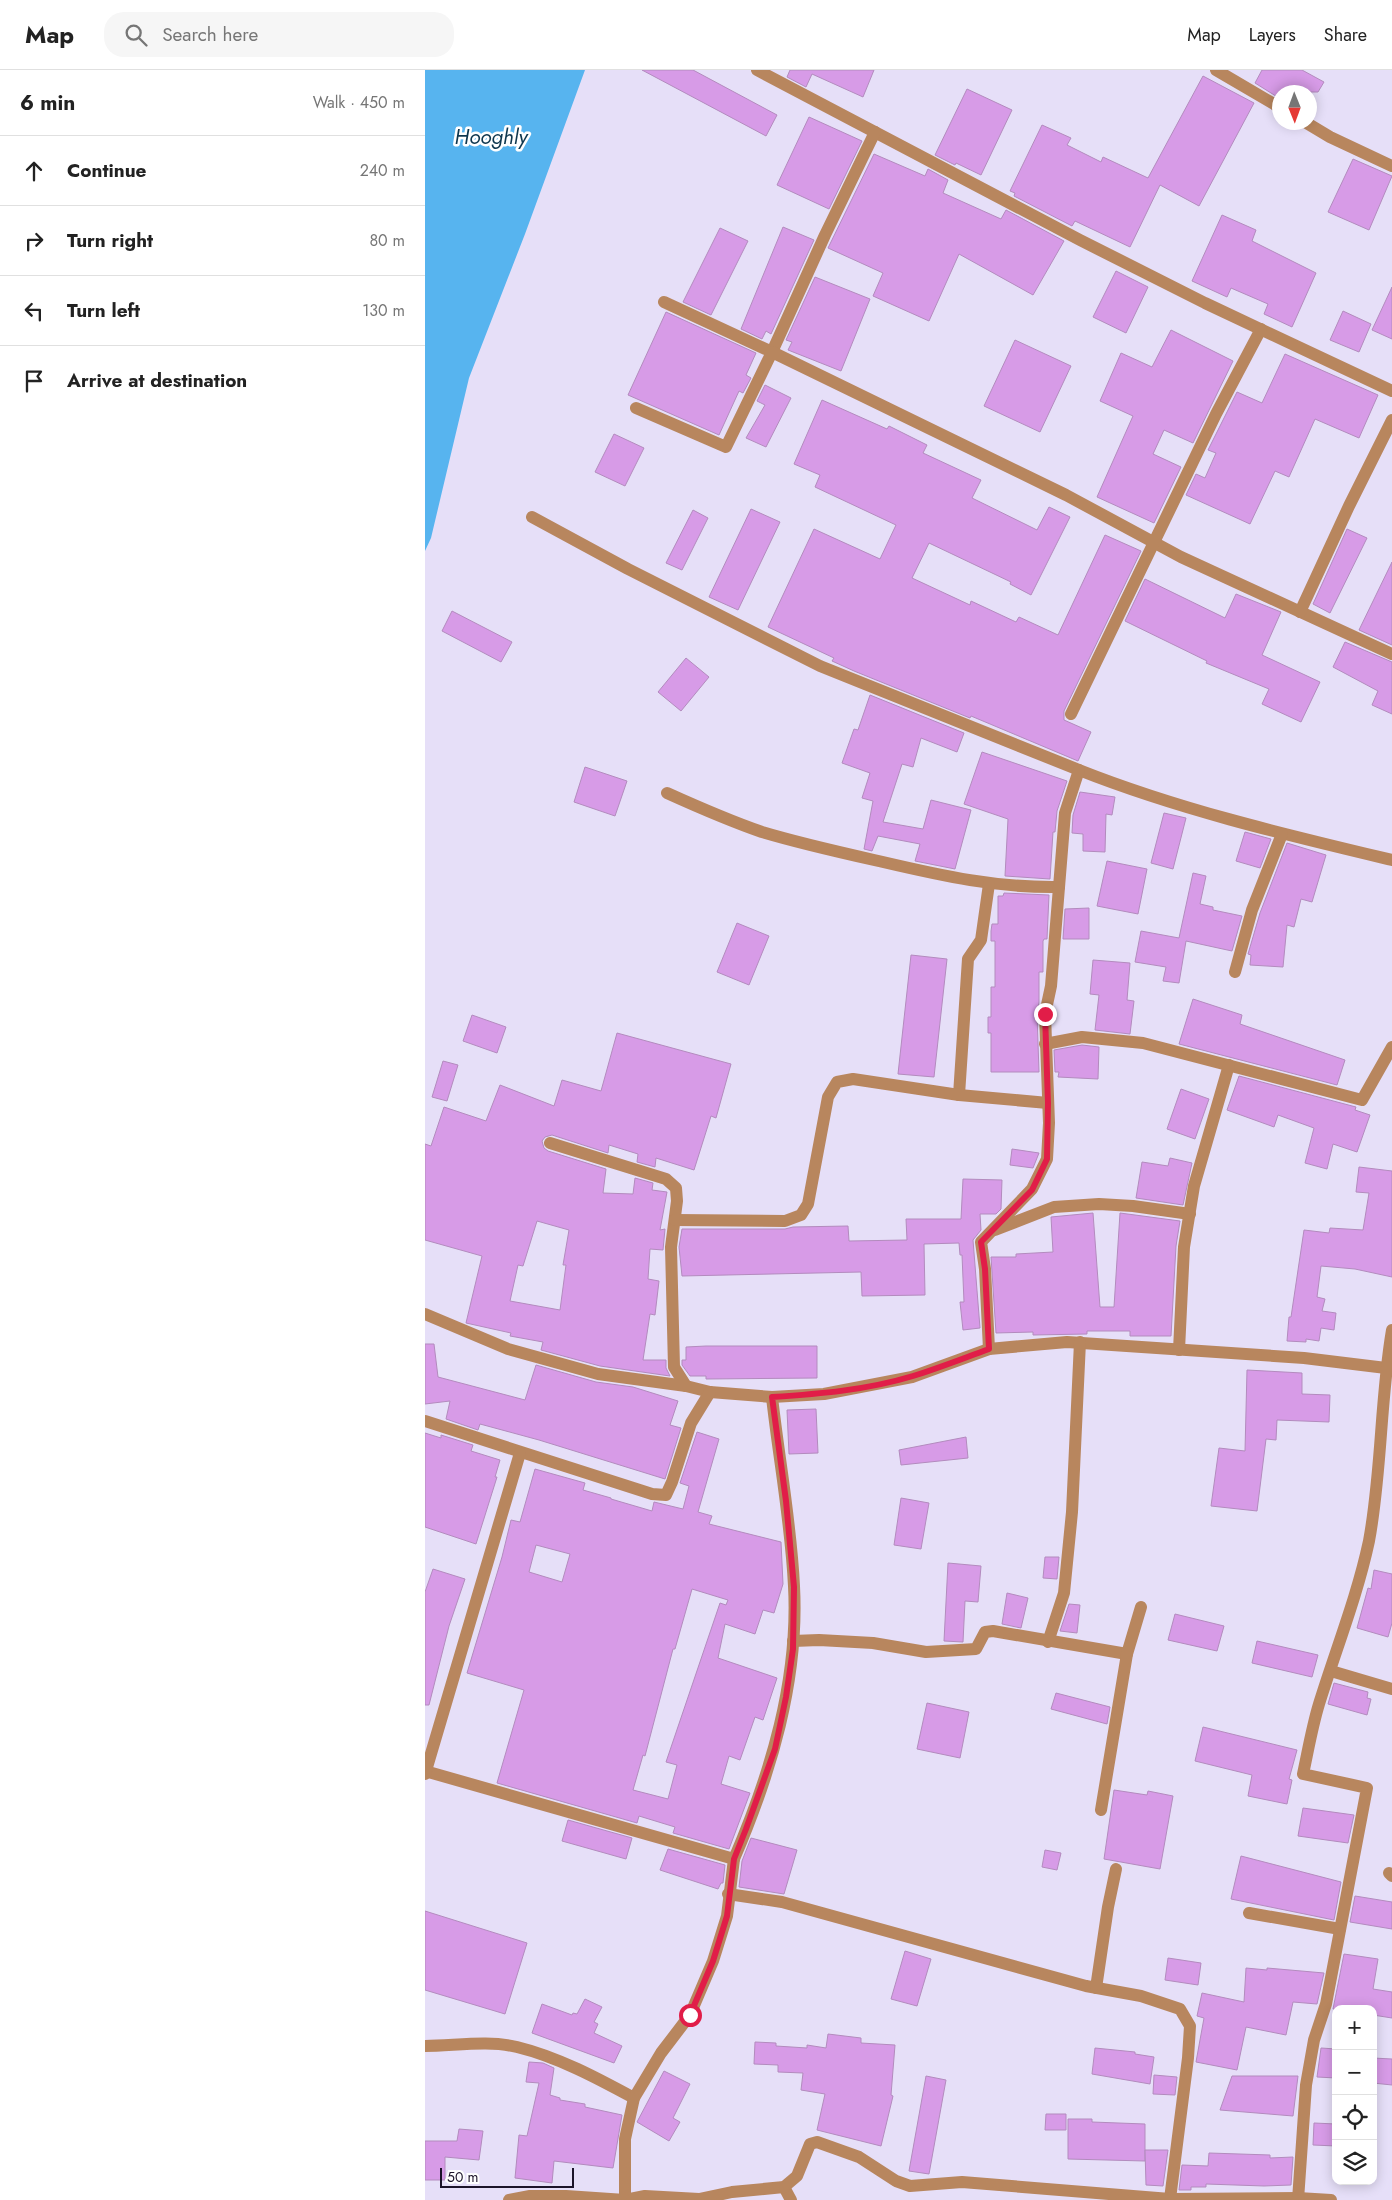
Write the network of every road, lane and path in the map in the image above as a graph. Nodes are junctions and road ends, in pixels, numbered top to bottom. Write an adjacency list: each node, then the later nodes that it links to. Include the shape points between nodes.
1 (757, 70): 5 (street)
2 (1216, 70): 3 (street)
3 (1272, 103)
4 (1317, 129): 6 (street)
5 (875, 132): 8 (street, via 1080,240); 9 (street)
6 (1392, 166)
7 (664, 302): 9 (street)
8 (1261, 329): 10 (street); 14 (street)
9 (772, 352): 11 (street, via 726,447); 14 (street, via 1066,495)
10 (1392, 391)
11 (635, 408)
12 (1392, 420): 15 (street)
13 (532, 517): 18 (street, via 820,666)
14 (1153, 542): 15 (street); 17 (street)
15 (1300, 612): 16 (street)
16 (1392, 654)
17 (1071, 714)
18 (1079, 770): 20 (street); 23 (street, via 1065,813)
19 (667, 793): 22 (street, via 761,831)
20 (1282, 834): 21 (street); 24 (street, via 1252,910)
21 (1392, 860)
22 (989, 884): 23 (street, via 1022,888); 28 (street, via 981,940 968,959)
23 (1059, 887): 25 (street, via 1051,986 1045,1014)
24 (1235, 972)
25 (1045, 1044): 27 (street, via 1081,1037 1143,1043); 29 (street)
26 (1392, 1047): 27 (street, via 1362,1100)
27 (1229, 1065): 31 (street, via 1194,1186)
28 (959, 1096): 29 (street); 32 (street, via 853,1079 837,1082 828,1097 808,1204 801,1215 785,1220)
29 (1048, 1103): 33 (street, via 1047,1159 1032,1190)
30 (550, 1143): 32 (street, via 666,1179 676,1188)
31 (1190, 1214): 33 (street, via 1116,1205 1054,1207); 38 (street, via 1184,1247)
32 (675, 1220): 40 (street, via 671,1246 674,1367)
33 (989, 1233): 37 (street, via 981,1242)
34 (425, 1314): 40 (street, via 508,1349 597,1374)
35 (1392, 1330): 39 (street)
36 (1080, 1342): 37 (street); 38 (street); 47 (street, via 1065,1593)
37 (989, 1349): 42 (street, via 874,1386 824,1394)
38 (1179, 1350): 39 (street, via 1303,1358)
39 (1385, 1368): 49 (street, via 1381,1450 1369,1541)
40 (686, 1386): 41 (street)
41 (710, 1392): 42 (street); 44 (street, via 691,1423 666,1495 652,1494)
42 (772, 1397): 46 (street, via 794,1587)
43 (425, 1421): 44 (street)
44 (520, 1453): 51 (street)
45 (1141, 1606): 48 (street)
46 (793, 1641): 47 (street, via 873,1643 926,1652 976,1649 985,1632 993,1631); 53 (street, via 775,1749)
47 (1048, 1642): 48 (street)
48 (1127, 1654): 52 (street)
49 (1331, 1671): 50 (street); 57 (street, via 1319,1705 1303,1774 1367,1788)
50 (1392, 1689)
51 (425, 1772): 53 (street)
52 (1101, 1810)
53 (734, 1859): 55 (street)
54 (1117, 1869): 58 (street)
55 (728, 1894): 58 (street, via 782,1902); 60 (street, via 727,1916 713,1961 690,2015 661,2053)
56 (1249, 1913): 57 (street)
57 (1340, 1929): 64 (street, via 1306,2085)
58 (1096, 1988): 63 (street, via 1141,1996 1180,2009 1190,2026)
59 (425, 2046): 60 (street, via 484,2044 516,2047 556,2061)
60 (634, 2098): 66 (street, via 625,2139)
61 (784, 2187): 62 (street, via 797,2176 810,2144 817,2142 859,2157 896,2181 910,2186 985,2182); 66 (street, via 699,2198 645,2196); 67 (street)
62 (1102, 2197): 63 (street)
63 (1170, 2199): 64 (street)
64 (1298, 2199): 68 (street)
65 (509, 2200): 66 (street, via 530,2196 566,2196)
66 (625, 2200)
67 (791, 2200)
68 (1331, 2200)

